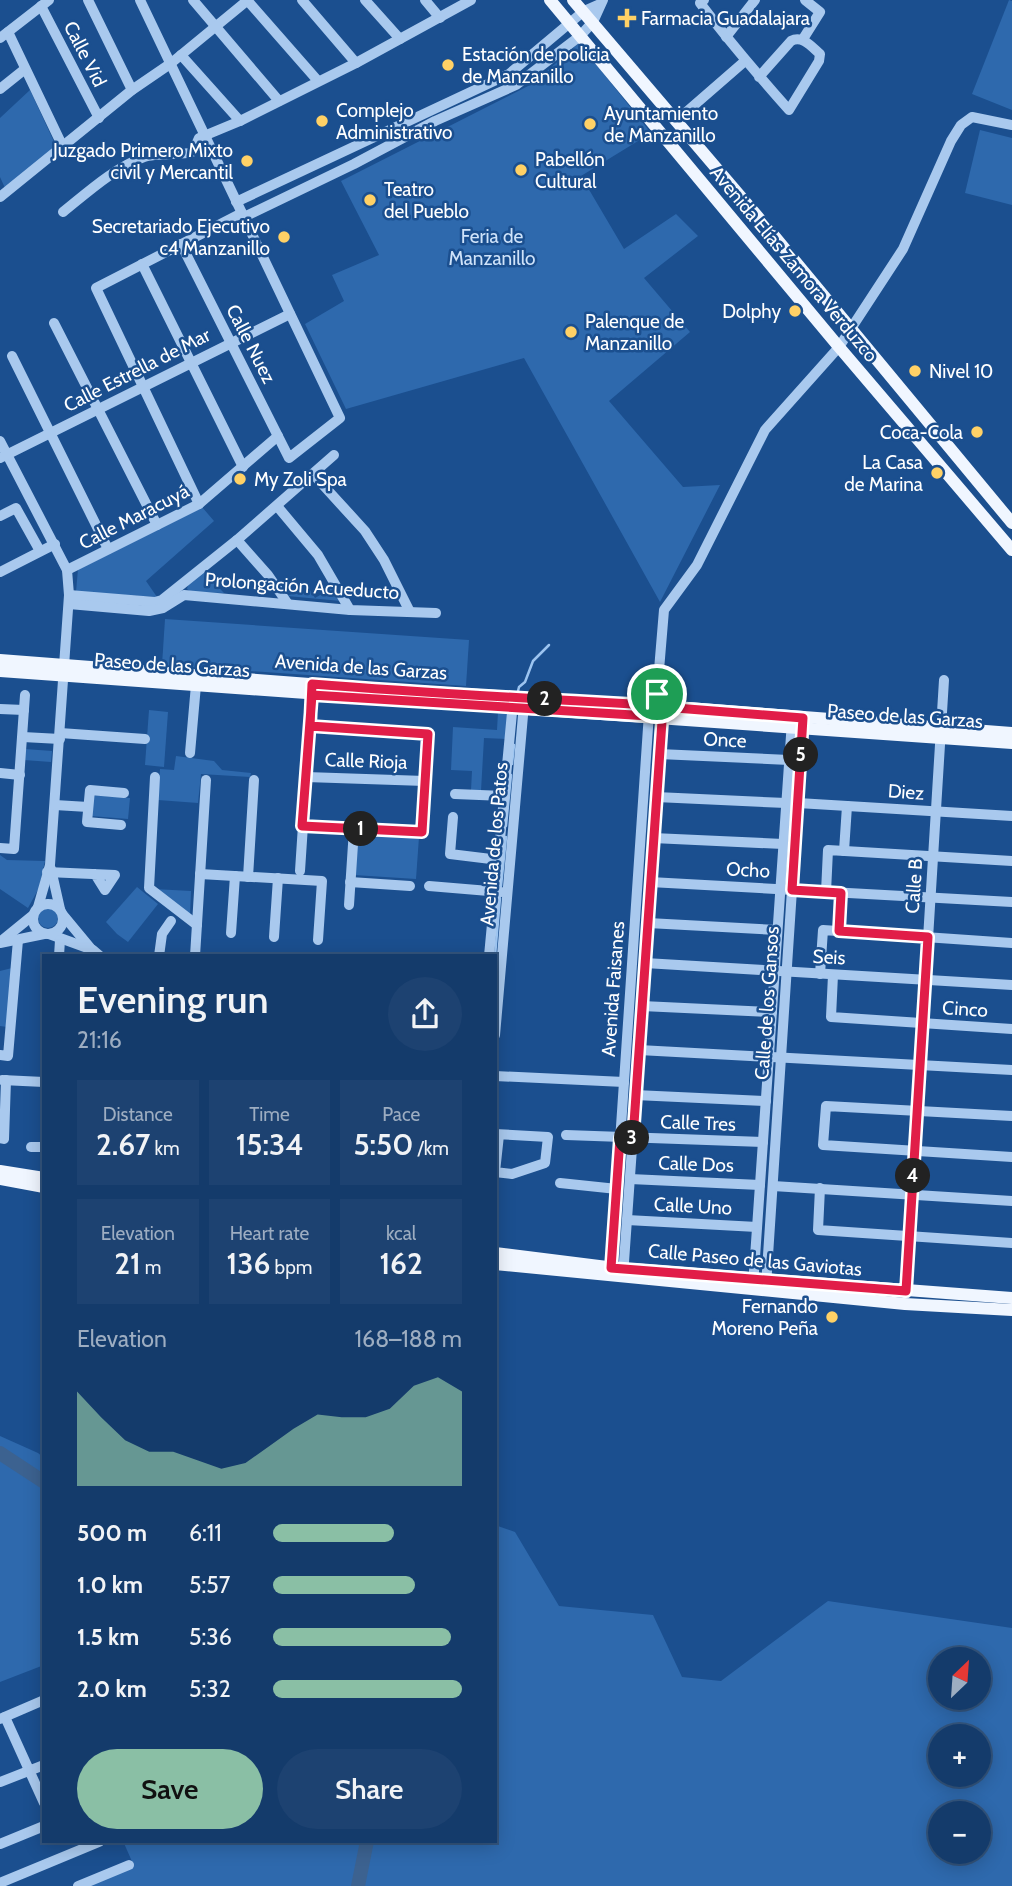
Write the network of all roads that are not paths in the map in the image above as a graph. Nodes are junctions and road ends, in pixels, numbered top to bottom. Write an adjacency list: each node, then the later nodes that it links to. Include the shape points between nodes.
1 (88, 0): 34 (street)
2 (140, 0): 29 (street)
3 (193, 0): 20 (street)
4 (247, 0): 20 (street); 32 (street)
5 (302, 0): 28 (street)
6 (365, 0): 24 (street)
7 (425, 0): 17 (street)
8 (471, 0): 17 (street)
9 (550, 0): 19 (main road, Avenida Elías Zamora Verduzco)
10 (573, 0): 16 (main road, Avenida Elías Zamora Verduzco)
11 (704, 0): 23 (street, via 700,4)
12 (755, 0): 23 (street)
13 (805, 0): 25 (street, via 820,12)
14 (602, 2): 16 (street); 18 (street)
15 (45, 3): 21 (street); 36 (street, Calle Vid)
16 (584, 11): 18 (main road, Avenida Elías Zamora Verduzco); 19 (street)
17 (440, 18): 24 (street)
18 (593, 22): 22 (street); 38 (main road, Avenida Elías Zamora Verduzco)
19 (570, 24): 22 (main road, Avenida Elías Zamora Verduzco); 43 (street, via 509,74)
20 (216, 26): 26 (street); 35 (street)
21 (4, 35): 30 (street)
22 (580, 36): 45 (street, via 516,85); 52 (main road, Avenida Elías Zamora Verduzco)
23 (726, 37): 27 (street)
24 (400, 39): 28 (street)
25 (803, 39): 31 (street, via 791,41); 31 (street, via 820,57 789,110)
26 (181, 55): 29 (street); 37 (street)
27 (745, 61): 31 (street); 38 (street)
28 (356, 63): 32 (street)
29 (170, 64): 34 (street); 40 (street)
30 (25, 69): 33 (street); 41 (street)
31 (760, 77)
32 (318, 81): 35 (street)
33 (0, 89)
34 (132, 90): 36 (street)
35 (279, 101): 37 (street)
36 (99, 118): 41 (street)
37 (240, 121): 40 (street)
38 (676, 121): 50 (main road, Avenida Elías Zamora Verduzco)
39 (1012, 125): 50 (street, via 972,117 961,125 903,249)
40 (205, 136): 43 (street); 44 (street, via 187,155 155,153 111,174)
41 (62, 145): 42 (street)
42 (1, 193)
43 (236, 202): 45 (street)
44 (63, 212)
45 (243, 215): 46 (street); 48 (street)
46 (181, 244): 47 (street); 51 (street, Calle Nuez)
47 (142, 264): 54 (street); 55 (street, via 96,288)
48 (290, 314): 51 (street, Calle Estrella de Mar); 58 (street, Calle Nuez, via 340,418 289,458)
49 (54, 323): 56 (street)
50 (852, 328): 52 (street); 67 (main road, Avenida Elías Zamora Verduzco)
51 (231, 343): 54 (street, Calle Estrella de Mar); 58 (street, Calle Nuez)
52 (839, 347): 72 (main road, Avenida Elías Zamora Verduzco); 90 (street, via 765,430 697,565 664,610)
53 (12, 356): 57 (street)
54 (191, 363): 55 (street, Calle Estrella de Mar); 62 (street)
55 (143, 387): 56 (street, Calle Estrella de Mar); 64 (street)
56 (98, 410): 57 (street, Calle Estrella de Mar); 68 (street)
57 (50, 433): 61 (street, Calle Estrella de Mar); 71 (street)
58 (278, 436): 62 (street, Calle Maracuyá)
59 (0, 441): 61 (street)
60 (334, 455): 63 (street, Prolongación Acueducto)
61 (4, 457): 70 (street)
62 (243, 467): 64 (street, Calle Maracuyá)
63 (313, 474): 65 (street, Prolongación Acueducto); 80 (street, Prolongación Acueducto, via 365,531)
64 (199, 504): 68 (street, Calle Maracuyá)
65 (276, 506): 69 (street, Prolongación Acueducto); 79 (street, via 317,555)
66 (0, 516): 73 (street, via 16,508)
67 (1012, 523)
68 (157, 525): 71 (street, Calle Maracuyá)
69 (237, 540): 76 (street, Prolongación Acueducto); 78 (street)
70 (55, 544): 73 (street); 74 (street)
71 (108, 550): 74 (street, Calle Maracuyá)
72 (1012, 550)
73 (40, 551): 75 (street)
74 (67, 570): 77 (street)
75 (0, 572)
76 (169, 599): 77 (street, Prolongación Acueducto, via 156,609); 78 (street, Prolongación Acueducto, via 184,595)
77 (69, 600): 84 (street)
78 (288, 604): 79 (street, Prolongación Acueducto)
79 (351, 610): 80 (street, Prolongación Acueducto)
80 (410, 612): 81 (street, Prolongación Acueducto)
81 (436, 612)
82 (0, 660): 84 (main road, Avenida de las Garzas)
83 (0, 671): 84 (main road, Paseo de las Garzas)
84 (65, 671): 86 (main road, Paseo de las Garzas); 87 (main road, Avenida de las Garzas); 97 (street)
85 (944, 680): 95 (street, Calle B)
86 (196, 685): 87 (main road, Paseo de las Garzas); 101 (street)
87 (312, 690): 89 (main road, Avenida de las Garzas); 94 (street)
88 (25, 695): 92 (street)
89 (518, 704): 90 (main road, Avenida de las Garzas); 113 (street, Avenida de los Patos); 148 (street, Avenida de los Patos)
90 (656, 708): 93 (main road, Avenida de las Garzas); 102 (street, Avenida Faisanes); 195 (street, Avenida Faisanes)
91 (0, 709): 92 (street)
92 (24, 710): 99 (street)
93 (797, 722): 95 (main road, Avenida de las Garzas); 103 (street); 116 (street, Calle de los Gansos)
94 (310, 726): 107 (street); 110 (street, via 428,734)
95 (941, 733): 96 (main road, Avenida de las Garzas); 100 (main road, Paseo de las Garzas); 120 (street, Calle B)
96 (1012, 733)
97 (60, 739): 98 (street); 99 (street); 118 (street)
98 (145, 739)
99 (22, 740): 105 (street)
100 (1012, 743)
101 (190, 753)
102 (659, 754): 103 (street, Once); 114 (street, Avenida Faisanes)
103 (789, 760): 115 (street)
104 (0, 773): 105 (street)
105 (20, 775): 128 (street, via 15,849)
106 (155, 777): 157 (street, via 149,888)
107 (306, 777): 110 (street, Calle Rioja); 124 (street)
108 (206, 780): 136 (street)
109 (254, 780): 138 (street)
110 (425, 781): 125 (street, via 422,832)
111 (124, 793): 119 (street, via 90,790)
112 (455, 794): 113 (street)
113 (504, 796): 131 (street, Avenida de los Patos)
114 (656, 797): 115 (street); 126 (street, Avenida Faisanes)
115 (786, 803): 127 (street)
116 (798, 803): 117 (street, Diez); 145 (street, Calle de los Gansos)
117 (848, 806): 120 (street, Diez); 129 (street)
118 (54, 807): 119 (street); 133 (street)
119 (88, 809): 123 (street, via 87,822)
120 (936, 811): 121 (street, Diez); 130 (street, Calle B)
121 (1012, 816)
122 (453, 817): 131 (street, via 450,854)
123 (121, 825)
124 (302, 826): 125 (street); 134 (street)
125 (354, 829): 140 (street)
126 (653, 838): 127 (street); 141 (street, Avenida Faisanes)
127 (783, 844): 144 (street)
128 (0, 848)
129 (844, 851): 130 (street); 147 (street, via 828,850)
130 (933, 856): 132 (street); 150 (street, Calle B)
131 (499, 860): 146 (street, Avenida de los Patos)
132 (1012, 860)
133 (50, 870): 135 (street); 153 (street); 154 (street)
134 (300, 871)
135 (95, 874)
136 (200, 874): 137 (street); 157 (street)
137 (235, 876): 138 (street); 160 (street)
138 (248, 877): 139 (street)
139 (278, 878): 162 (street); 166 (street, via 322,881)
140 (350, 882): 142 (street); 152 (street)
141 (650, 882): 144 (street, Ocho); 156 (street, Avenida Faisanes)
142 (410, 886)
143 (429, 886): 146 (street)
144 (780, 889): 145 (street, Ocho); 158 (street)
145 (792, 890): 147 (street, Ocho); 176 (street, Calle de los Gansos)
146 (496, 892): 148 (street); 173 (street, Avenida de los Patos)
147 (826, 892): 149 (street, Ocho)
148 (508, 893): 183 (street, Avenida de los Patos)
149 (841, 893): 150 (street, Ocho); 159 (street)
150 (930, 898): 151 (street, Ocho); 163 (street, Calle B)
151 (1012, 902)
152 (349, 905)
153 (35, 911): 154 (street, via 51,904); 161 (street, via 34,925); 167 (street)
154 (61, 912): 161 (street, via 60,928); 169 (street)
155 (171, 921): 171 (street, via 162,933)
156 (648, 923): 158 (street); 174 (street, Avenida Faisanes)
157 (197, 925): 172 (street)
158 (777, 930): 175 (street)
159 (839, 931): 163 (street); 177 (street, via 823,930)
160 (231, 933)
161 (46, 934): 164 (street); 165 (street)
162 (274, 937)
163 (928, 937): 168 (street); 179 (street, Calle B)
164 (18, 940): 167 (street); 187 (street, via 8,1056)
165 (60, 940): 169 (street); 170 (street)
166 (318, 940)
167 (0, 942)
168 (1012, 943)
169 (96, 953)
170 (59, 954)
171 (159, 954)
172 (195, 954)
173 (489, 954)
174 (645, 963): 175 (street, Seis); 181 (street, Avenida Faisanes)
175 (775, 971): 176 (street, Seis); 182 (street)
176 (787, 972): 177 (street, Seis); 189 (street, Calle de los Gansos)
177 (820, 974): 178 (street, Seis)
178 (833, 975): 179 (street, Seis); 184 (street, Cinco, via 831,1017)
179 (925, 980): 180 (street, Seis); 184 (street, Calle B)
180 (1012, 985)
181 (642, 1006): 182 (street); 186 (street, Avenida Faisanes)
182 (772, 1012): 188 (street)
183 (497, 1013)
184 (923, 1023): 185 (street, Cinco); 190 (street, Calle B)
185 (1012, 1030)
186 (639, 1050): 188 (street); 196 (street, Avenida Faisanes)
187 (0, 1055)
188 (769, 1057): 189 (street); 197 (street)
189 (781, 1058): 190 (street); 217 (street, Calle de los Gansos)
190 (920, 1065): 191 (street); 198 (street, Calle B)
191 (1012, 1070)
192 (497, 1076): 195 (street)
193 (3, 1080): 194 (street); 202 (street, via 4,1139)
194 (42, 1082)
195 (624, 1082): 203 (street, Avenida Faisanes)
196 (635, 1095): 197 (street); 204 (street, Avenida Faisanes)
197 (766, 1101): 205 (street)
198 (917, 1110): 199 (street); 208 (street, Calle B); 208 (street, via 825,1105 823,1145)
199 (1012, 1116)
200 (497, 1134): 211 (street, via 548,1137 545,1163 512,1174)
201 (566, 1135): 203 (street, Calle Tres)
202 (0, 1138)
203 (620, 1138): 204 (street, Calle Tres); 220 (street, Avenida Faisanes)
204 (633, 1138): 205 (street, Calle Tres); 214 (street, Avenida Faisanes)
205 (763, 1142): 216 (street)
206 (31, 1147): 207 (street)
207 (42, 1147)
208 (915, 1152): 209 (street); 221 (street, Calle B)
209 (1012, 1157)
210 (0, 1171): 212 (main road)
211 (497, 1172)
212 (42, 1178)
213 (0, 1179): 218 (main road)
214 (630, 1179): 216 (street, Calle Dos); 223 (street, Avenida Faisanes)
215 (561, 1183): 220 (street)
216 (760, 1185): 224 (street)
217 (773, 1186): 219 (street); 230 (street, Calle de los Gansos)
218 (42, 1187)
219 (820, 1188): 221 (street); 225 (street, via 818,1230)
220 (617, 1189): 229 (street, Avenida Faisanes)
221 (912, 1194): 222 (street); 225 (street, Calle B)
222 (1012, 1201)
223 (627, 1220): 224 (street, Calle Uno); 229 (street, Avenida Faisanes)
224 (757, 1227): 230 (street)
225 (909, 1236): 226 (street); 231 (street, Calle B)
226 (1012, 1242)
227 (497, 1253): 229 (main road, Calle Paseo de las Gaviotas)
228 (497, 1264): 229 (main road, Calle Paseo de las Gaviotas)
229 (617, 1272): 230 (main road, Calle Paseo de las Gaviotas)
230 (760, 1285): 231 (main road, Calle Paseo de las Gaviotas)
231 (906, 1298): 232 (main road, Calle Paseo de las Gaviotas); 233 (main road, Calle Paseo de las Gaviotas)
232 (1012, 1298)
233 (1012, 1310)
234 (42, 1701): 235 (street)
235 (3, 1718): 237 (street)
236 (42, 1766): 237 (street)
237 (29, 1771): 238 (street); 239 (street)
238 (0, 1782)
239 (42, 1799)
240 (42, 1827): 242 (street)
241 (97, 1843): 244 (street)
242 (0, 1844)
243 (129, 1865): 245 (street)
244 (0, 1882)
245 (78, 1886)

